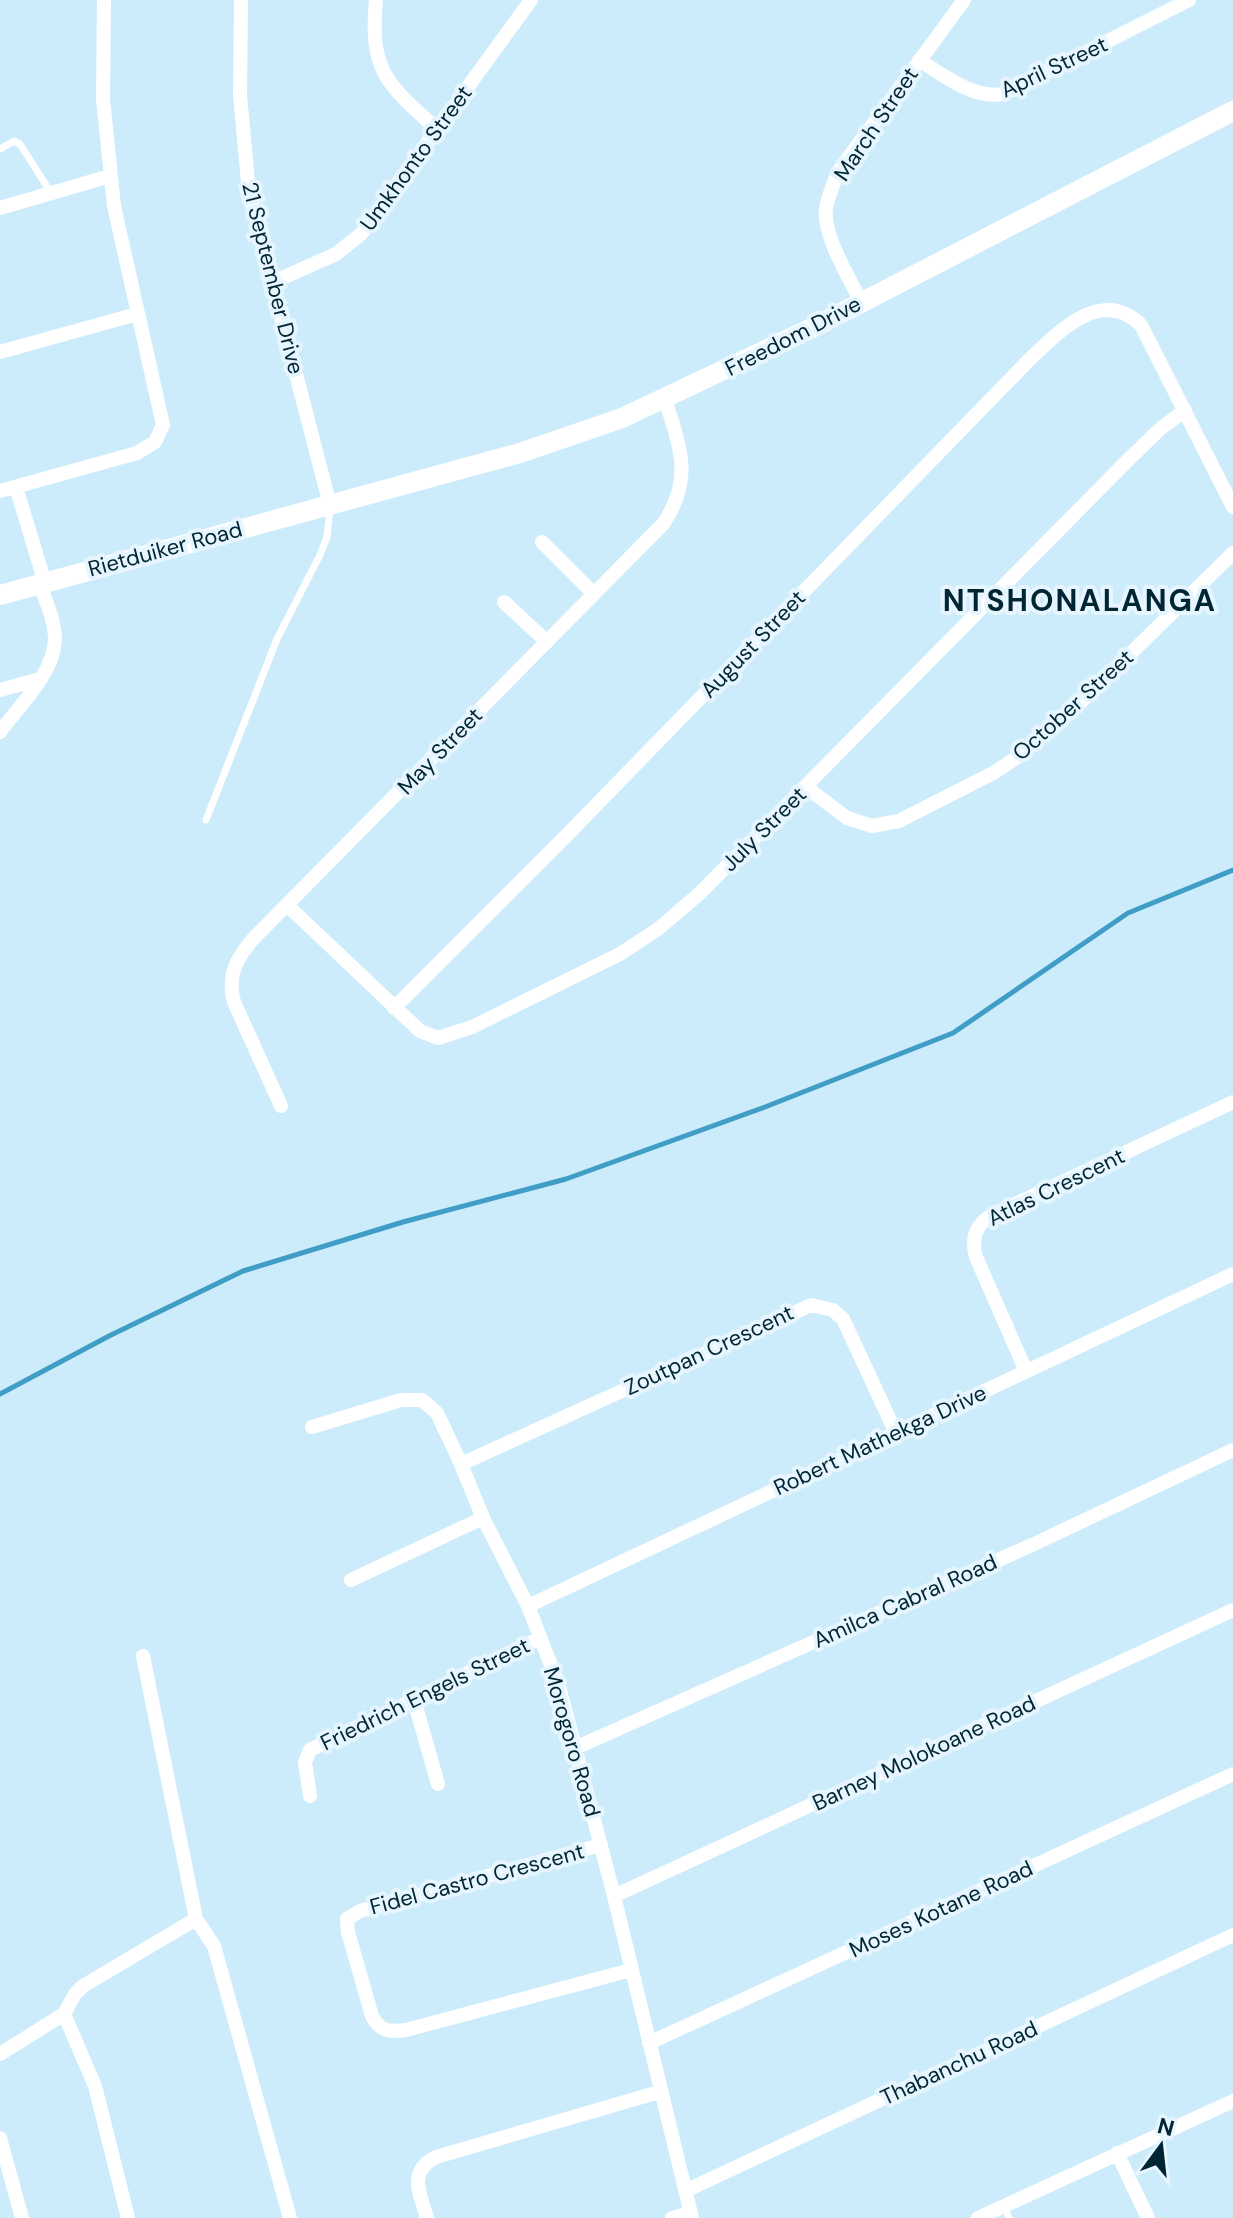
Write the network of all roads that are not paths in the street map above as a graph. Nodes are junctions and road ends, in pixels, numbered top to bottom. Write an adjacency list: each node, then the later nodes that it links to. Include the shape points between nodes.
1 (104, 0): 11 (street)
2 (241, 0): 14 (street, 21 September Drive, via 243,148)
3 (376, 0): 9 (street, via 382,73)
4 (531, 0): 9 (street, Umkhonto Street)
5 (964, 0): 7 (street, March Street)
6 (1189, 0): 7 (street, April Street, via 1003,94 970,90)
7 (919, 60): 15 (street, March Street, via 838,172 826,207 826,227)
8 (1233, 111): 15 (street, Freedom Drive)
9 (438, 130): 14 (street, Umkhonto Street, via 350,246)
10 (0, 149): 12 (lane, via 14,141 20,144)
11 (110, 176): 12 (street); 16 (street)
12 (51, 193): 13 (street)
13 (0, 208)
14 (273, 282): 22 (street, 21 September Drive)
15 (861, 302): 18 (street, Freedom Drive)
16 (137, 314): 17 (street); 20 (street, via 163,418 155,442 137,453)
17 (0, 352)
18 (665, 399): 22 (street, Freedom Drive, via 546,445); 27 (street, May Street, via 682,459 676,502 663,524)
19 (1185, 410): 23 (street); 34 (street, July Street, via 1130,458); 37 (street, August Street, via 1146,332 1128,314 1093,311 1065,327)
20 (16, 487): 21 (street); 26 (street)
21 (0, 491)
22 (330, 505): 26 (street, Rietduiker Road); 35 (lane, via 327,537 277,639)
23 (1233, 507)
24 (542, 542): 27 (street)
25 (1233, 553): 34 (street, October Street, via 1072,711 995,772 899,821 872,826 847,818)
26 (42, 584): 28 (street, Rietduiker Road); 31 (street, via 55,637)
27 (593, 593): 30 (street, May Street)
28 (0, 595)
29 (504, 602): 30 (street)
30 (547, 642): 36 (street, May Street)
31 (40, 678): 32 (street); 33 (street)
32 (0, 690)
33 (0, 732)
34 (806, 787): 37 (street, July Street, via 688,904 620,954 447,1037 429,1036)
35 (206, 820)
36 (288, 906): 37 (street, July Street); 39 (street, May Street, via 242,952 231,977 237,1009)
37 (394, 1008)
38 (1233, 1102): 41 (street, Atlas Crescent, via 981,1223 973,1242 976,1257)
39 (281, 1106)
40 (1233, 1274): 41 (street, Robert Mathekga Drive)
41 (1026, 1371): 43 (street, Robert Mathekga Drive)
42 (312, 1427): 45 (street, Morogoro Road, via 401,1400 422,1400 437,1413)
43 (896, 1433): 45 (street, Zoutpan Crescent, via 843,1319 833,1310 811,1305); 48 (street, Robert Mathekga Drive)
44 (1233, 1450): 53 (street, Amilca Cabral Road)
45 (461, 1464): 46 (street, Morogoro Road)
46 (483, 1518): 47 (street); 48 (street, Morogoro Road)
47 (351, 1580)
48 (528, 1606): 50 (street, Morogoro Road)
49 (1233, 1610): 58 (street, Barney Molokoane Road)
50 (540, 1638): 52 (street, Friedrich Engels Street); 53 (street, Morogoro Road)
51 (143, 1656): 59 (street)
52 (414, 1700): 55 (street); 56 (street, Friedrich Engels Street, via 310,1750 305,1762)
53 (575, 1748): 57 (street, Morogoro Road)
54 (1233, 1774): 63 (street, Moses Kotane Road)
55 (438, 1784)
56 (310, 1796)
57 (601, 1845): 58 (street, Morogoro Road); 61 (street, Fidel Castro Crescent, via 360,1911 347,1919 348,1932 372,2016 377,2026 389,2031)
58 (614, 1896): 61 (street, Morogoro Road)
59 (196, 1919): 62 (street, via 83,1986); 74 (street, via 214,1946)
60 (1233, 1935): 69 (street, Thabanchu Road)
61 (631, 1970): 63 (street, Morogoro Road)
62 (64, 2014): 64 (street); 73 (street, via 95,2086)
63 (649, 2043): 65 (street, Morogoro Road)
64 (0, 2054)
65 (659, 2092): 69 (street, Morogoro Road); 75 (street, via 436,2157 425,2163 417,2181)
66 (1233, 2101): 68 (street)
67 (0, 2138): 72 (street)
68 (1117, 2153): 70 (street); 78 (street)
69 (685, 2191): 71 (street, Morogoro Road)
70 (1007, 2212): 77 (street)
71 (691, 2216): 76 (street)
72 (22, 2218)
73 (128, 2218)
74 (290, 2218)
75 (427, 2218)
76 (672, 2218)
77 (978, 2218)
78 (1148, 2218)

